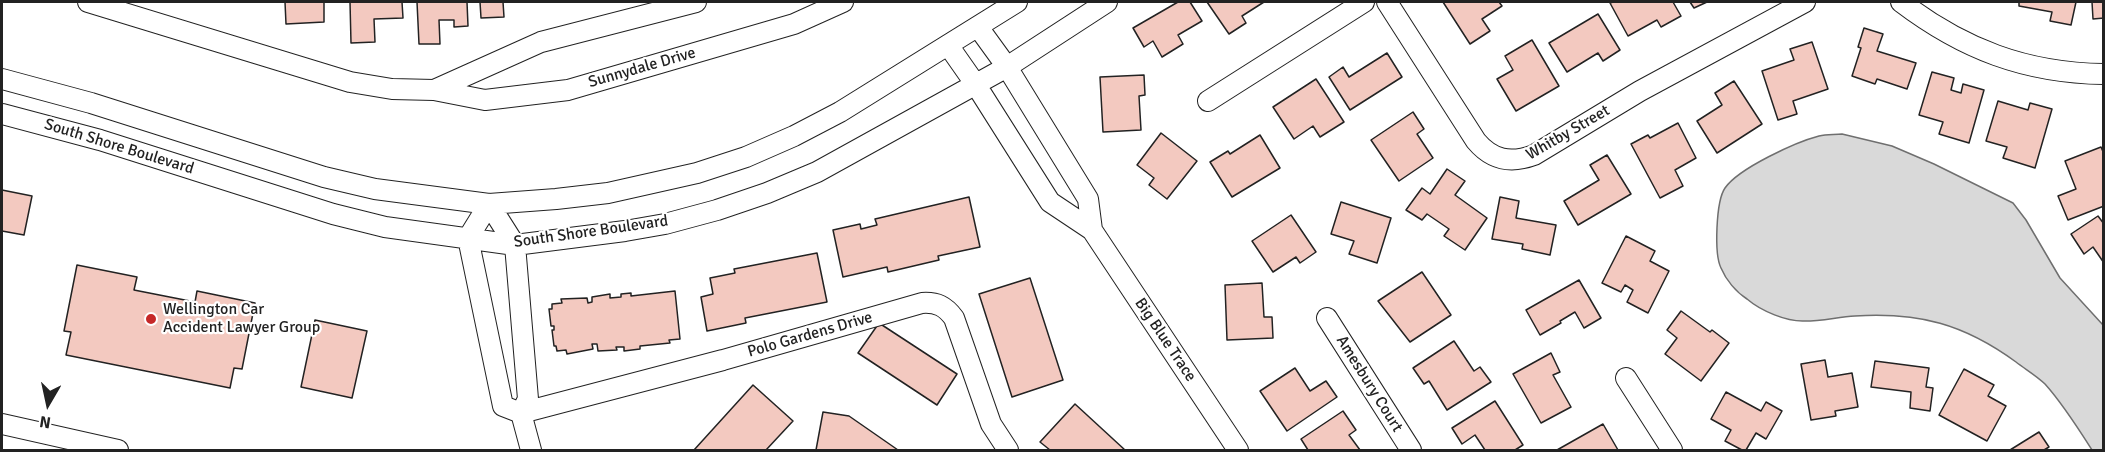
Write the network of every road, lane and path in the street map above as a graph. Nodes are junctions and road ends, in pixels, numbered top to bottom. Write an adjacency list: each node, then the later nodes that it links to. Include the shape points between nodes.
1 (88, 2): 16 (street, Sunnydale Drive, via 350,82)
2 (696, 2): 16 (street, Sunnydale Drive, via 541,42)
3 (843, 2): 16 (street, Sunnydale Drive, via 794,24 568,90 485,100)
4 (1017, 2): 10 (street, South Shore Boulevard)
5 (1107, 2): 12 (street, South Shore Boulevard)
6 (1364, 2): 17 (street)
7 (1388, 2): 8 (street, Whitby Street, via 1476,141 1484,150 1508,161 1534,155 1640,91)
8 (1805, 2)
9 (1901, 2): 13 (street, via 1962,42 1999,58 2037,68)
10 (978, 27): 11 (street, South Shore Boulevard); 12 (street, Big Blue Trace)
11 (948, 45): 15 (street, Big Blue Trace); 19 (street, South Shore Boulevard, via 840,112 736,160 608,194)
12 (1007, 67): 15 (street, South Shore Boulevard); 20 (street, Big Blue Trace, via 1088,199)
13 (2103, 74)
14 (2, 79): 19 (street, South Shore Boulevard, via 324,177 375,189)
15 (976, 85): 20 (street, Big Blue Trace, via 1050,202); 22 (street, South Shore Boulevard, via 817,172 717,210 625,231)
16 (434, 90)
17 (1208, 101)
18 (2, 114): 21 (street, South Shore Boulevard, via 100,140 333,214)
19 (489, 204): 21 (street); 22 (street)
20 (1092, 230): 30 (street, Big Blue Trace)
21 (468, 238): 22 (street, South Shore Boulevard); 25 (street, via 503,406)
22 (516, 244): 25 (street, via 528,399)
23 (1327, 318): 31 (street, Amesbury Court)
24 (1626, 378): 32 (street)
25 (521, 413): 28 (street); 29 (street, Polo Gardens Drive, via 934,302 954,318 991,424)
26 (2, 424): 27 (street)
27 (118, 450)
28 (531, 450)
29 (1008, 450)
30 (1238, 450)
31 (1411, 450)
32 (1672, 450)

